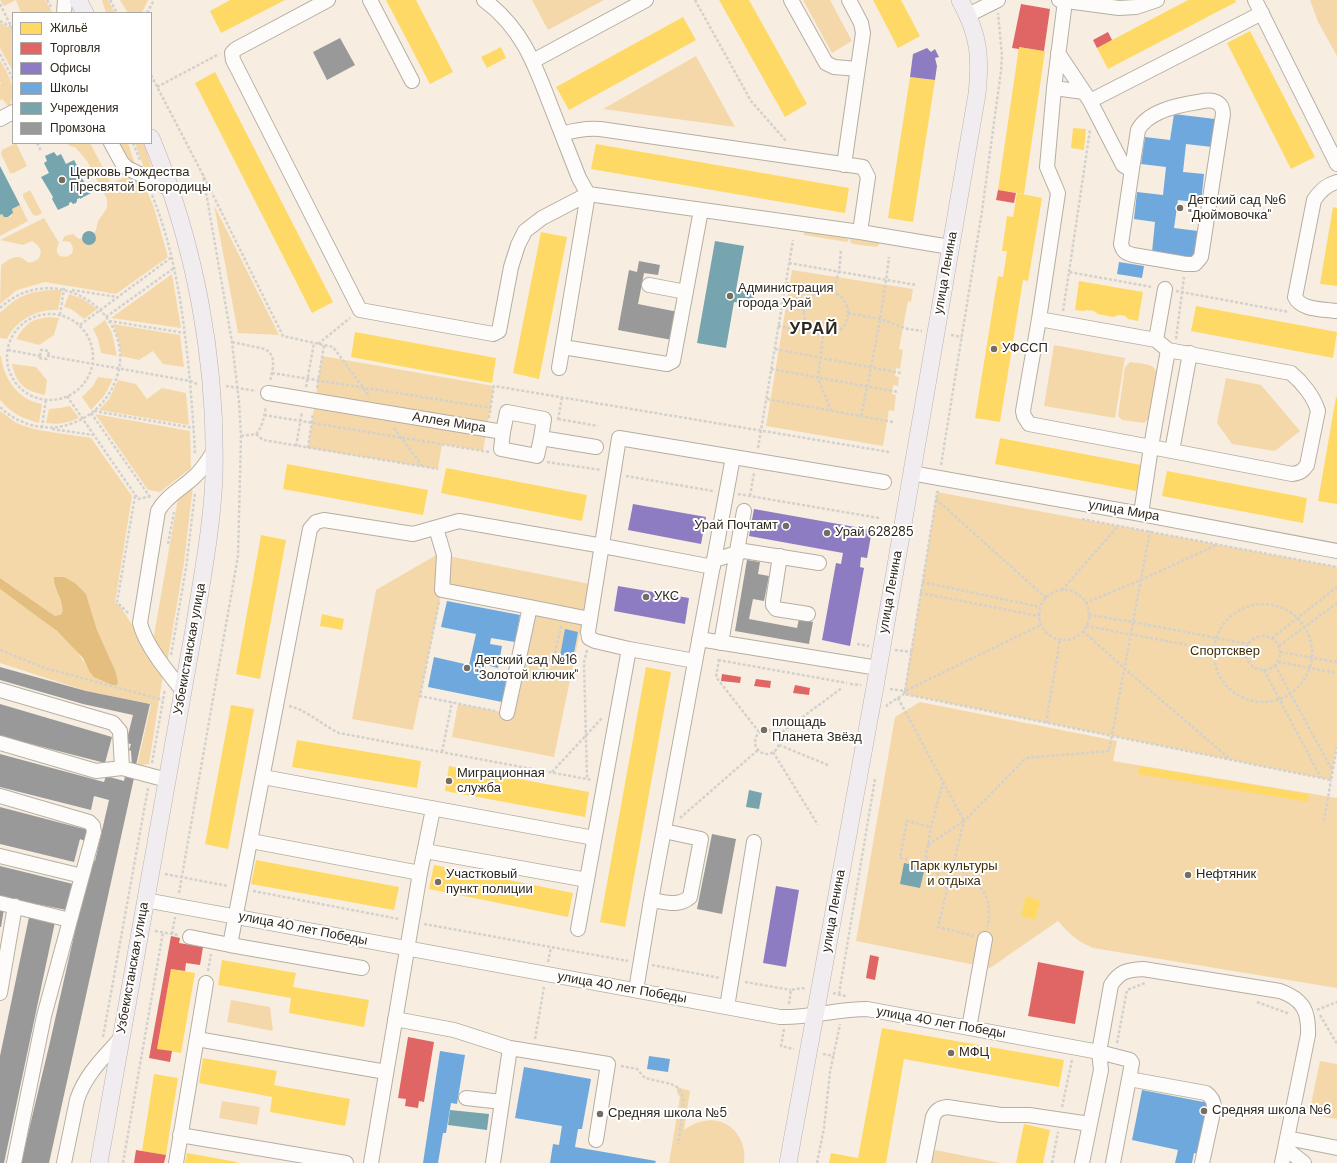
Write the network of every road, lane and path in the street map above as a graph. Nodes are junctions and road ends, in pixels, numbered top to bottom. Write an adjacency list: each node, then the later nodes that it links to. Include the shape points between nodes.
1 (65, 0): 18 (street)
2 (78, 0): 19 (main road)
3 (110, 0): 20 (path)
4 (154, 0): 21 (path)
5 (328, 0): 78 (street, via 236,49 232,54)
6 (370, 0): 33 (street)
7 (484, 0): 29 (street, via 510,23)
8 (646, 0): 29 (street)
9 (695, 0): 44 (path, via 751,102)
10 (791, 0): 30 (street, via 826,63 834,67)
11 (849, 0): 30 (street, via 861,23 863,33)
12 (960, 0): 23 (main road, улица Ленина)
13 (1062, 0): 14 (street, via 1119,8 1136,7); 27 (street)
14 (1157, 0)
15 (1255, 0): 22 (street)
16 (0, 4): 25 (path)
17 (998, 6): 23 (street); 152 (path, via 1001,71 982,211)
18 (64, 12)
19 (84, 12)
20 (116, 12)
21 (148, 12)
22 (1262, 13): 35 (street); 45 (street)
23 (968, 15): 55 (main road, улица Ленина, via 975,33 980,68)
24 (0, 21): 26 (path)
25 (12, 27)
26 (12, 28)
27 (1058, 53): 34 (street); 35 (street)
28 (0, 54): 31 (path)
29 (533, 61): 38 (street)
30 (858, 68): 46 (street)
31 (12, 77)
32 (152, 77): 94 (path, via 283,336)
33 (412, 81)
34 (1054, 88): 35 (street); 85 (street, via 1047,167 1058,193)
35 (1089, 100): 47 (street, via 1123,165); 63 (path)
36 (12, 113): 37 (street)
37 (0, 119)
38 (562, 134): 44 (street, via 582,129 600,129); 51 (street)
39 (152, 141): 50 (main road, Узбекистанская улица)
40 (38, 144): 43 (path)
41 (112, 144): 48 (street, via 127,168)
42 (133, 144): 48 (path)
43 (41, 151)
44 (801, 158): 46 (street)
45 (1337, 164)
46 (844, 165): 53 (street, via 863,167 868,177)
47 (1132, 169): 60 (street, via 1121,244 1123,249 1133,256); 60 (street, via 1138,130 1145,120 1169,107 1212,100 1223,109 1201,257 1195,264)
48 (144, 176): 50 (street); 58 (path)
49 (1337, 182): 80 (street, via 1319,192 1314,200 1295,297 1302,305)
50 (170, 189): 143 (main road, Узбекистанская улица, via 200,300 211,384)
51 (588, 194): 52 (street); 78 (street, via 542,218 525,231 511,266 500,331 494,334); 95 (street)
52 (701, 210): 53 (street); 71 (street)
53 (860, 232): 55 (street)
54 (792, 240): 59 (path)
55 (950, 247): 154 (main road, улица Ленина)
56 (841, 250): 62 (path)
57 (889, 257): 64 (path)
58 (172, 258): 61 (path); 73 (path)
59 (789, 263): 62 (path); 65 (path)
60 (1186, 264): 98 (path)
61 (174, 268): 83 (path); 90 (path)
62 (838, 271): 64 (path); 72 (path)
63 (1069, 272)
64 (886, 280): 67 (path); 84 (path)
65 (786, 283): 70 (path); 75 (path)
66 (649, 285): 71 (street)
67 (916, 285)
68 (64, 289): 73 (path); 76 (path, via 31,290 12,298); 77 (path, via 88,299); 82 (path)
69 (1165, 289): 93 (street)
70 (823, 291): 72 (path); 79 (path, via 810,297)
71 (686, 292): 95 (street, via 673,361 667,364)
72 (833, 293): 81 (path, via 843,299)
73 (117, 297): 77 (path)
74 (753, 299): 75 (path)
75 (782, 305): 79 (path); 88 (path)
76 (0, 308)
77 (100, 310): 83 (path); 87 (path)
78 (360, 310): 94 (path)
79 (804, 310): 91 (path, via 806,324)
80 (1335, 311)
81 (848, 313): 84 (path); 92 (path, via 847,321 838,332)
82 (60, 315): 87 (path); 97 (path, via 39,315 24,322 13,335)
83 (106, 317): 86 (path)
84 (880, 319): 89 (path); 104 (path)
85 (1039, 319): 93 (street); 142 (street, via 1022,411 1029,424)
86 (109, 321): 90 (path); 105 (path, via 118,344)
87 (80, 325): 103 (path, via 90,341)
88 (778, 326): 91 (path); 96 (path)
89 (908, 328)
90 (185, 333): 111 (path)
91 (816, 333): 92 (path)
92 (823, 336): 102 (path)
93 (1156, 340): 98 (street)
94 (318, 344): 115 (path, via 333,347)
95 (563, 347): 106 (street)
96 (775, 349): 102 (path); 107 (path)
97 (8, 350): 100 (path); 119 (path, via 7,362 20,388 35,397)
98 (1171, 350): 99 (street); 142 (street)
99 (1190, 353): 145 (street); 145 (street, via 1291,373 1298,378 1318,411 1307,465 1299,474)
100 (40, 356): 101 (path, via 39,358 47,359); 101 (path, via 41,350 49,351)
101 (48, 356): 103 (path)
102 (821, 358): 104 (path); 110 (path)
103 (92, 363): 105 (path); 118 (path, via 85,382)
104 (871, 367): 109 (path); 114 (path)
105 (118, 368): 111 (path); 124 (path, via 112,389)
106 (559, 368)
107 (771, 369): 110 (path); 120 (path)
108 (272, 373): 115 (path)
109 (901, 373)
110 (818, 378): 114 (path); 123 (path)
111 (190, 381): 112 (path); 133 (path)
112 (201, 384)
113 (224, 386): 117 (path)
114 (867, 387): 116 (path); 127 (path)
115 (364, 388): 122 (path); 125 (path)
116 (898, 392)
117 (268, 393): 125 (street, Аллея Мира)
118 (67, 396): 119 (path); 128 (path)
119 (46, 399): 132 (path)
120 (767, 399): 123 (path); 135 (path)
121 (0, 407): 132 (path, via 14,418)
122 (491, 408): 134 (path); 135 (path, via 494,386)
123 (831, 410): 127 (path)
124 (93, 412): 128 (path); 133 (path); 161 (path)
125 (382, 412): 134 (street, Аллея Мира); 139 (path)
126 (264, 415): 139 (path)
127 (861, 416): 130 (path)
128 (82, 419): 132 (path, via 64,426); 138 (path)
129 (558, 419): 131 (path)
130 (893, 422)
131 (598, 426)
132 (42, 427): 138 (path)
133 (194, 428): 149 (path)
134 (487, 429): 136 (street, Аллея Мира); 144 (path)
135 (761, 430): 147 (path)
136 (504, 432): 140 (street, Аллея Мира, via 501,449 537,456); 140 (street, Аллея Мира, via 507,412 544,419)
137 (256, 434): 151 (path, via 263,440)
138 (93, 435): 159 (path)
139 (401, 438): 144 (path); 151 (path)
140 (541, 438): 141 (street)
141 (596, 447)
142 (1151, 447): 145 (street); 164 (street)
143 (214, 451): 196 (street, via 195,476 162,503 158,510); 230 (main road, Узбекистанская улица, via 212,504)
144 (484, 451): 146 (path)
145 (1172, 451)
146 (491, 452)
147 (889, 452)
148 (733, 457): 155 (street, via 619,438); 156 (street); 157 (street)
149 (195, 459)
150 (543, 461): 155 (path)
151 (423, 467): 153 (path)
152 (941, 468)
153 (438, 469)
154 (911, 472): 164 (street, улица Мира); 222 (main road, улица Ленина)
155 (614, 473): 157 (path); 171 (street)
156 (884, 482)
157 (726, 492): 165 (path); 175 (street)
158 (944, 493): 162 (path, via 937,492)
159 (135, 495): 161 (path, via 138,499); 196 (path, via 117,602)
160 (156, 496): 161 (path)
161 (150, 497)
162 (936, 499): 179 (path); 184 (path)
163 (744, 511): 173 (street)
164 (1141, 514): 172 (street, улица Мира)
165 (878, 518)
166 (1080, 518): 167 (path)
167 (1118, 525): 169 (path); 182 (path)
168 (436, 528): 171 (street, via 459,521); 181 (street, via 444,555); 237 (street, via 413,534 324,520 316,522 310,529)
169 (1150, 531): 170 (path); 178 (path)
170 (1216, 545): 177 (path); 178 (path)
171 (603, 546): 175 (street); 194 (street)
172 (1337, 551)
173 (737, 552): 174 (street, via 744,550); 175 (street); 207 (street)
174 (780, 556): 176 (street); 190 (street, via 773,605 776,609)
175 (713, 563): 205 (street)
176 (819, 563)
177 (1337, 567)
178 (1141, 580): 185 (path); 195 (path)
179 (922, 582): 183 (path); 188 (path)
180 (1337, 587): 193 (path)
181 (442, 590): 187 (street); 236 (path, via 420,696)
182 (1062, 590): 184 (path); 185 (path, via 1080,596)
183 (920, 592): 192 (path); 231 (path)
184 (1046, 598): 188 (path)
185 (1085, 603): 191 (path)
186 (1337, 603): 199 (path)
187 (530, 607): 189 (street); 239 (street)
188 (1040, 607): 192 (path)
189 (563, 614): 194 (street); 216 (path)
190 (808, 614)
191 (1089, 615): 195 (path); 198 (path)
192 (1039, 616): 197 (path)
193 (1297, 618): 199 (path); 203 (path, via 1272,605 1251,605 1233,614 1223,624); 204 (path)
194 (590, 619): 202 (street)
195 (1133, 622): 201 (path); 203 (path)
196 (140, 623): 230 (street, via 142,632)
197 (1041, 625): 206 (path, via 1053,638); 231 (path)
198 (1086, 626): 200 (path); 201 (path)
199 (1304, 627): 209 (path); 215 (path, via 1311,644)
200 (1083, 631): 206 (path, via 1077,636); 223 (path)
201 (1130, 635): 212 (path); 223 (path)
202 (590, 638): 210 (street, via 596,642); 243 (path, via 584,662)
203 (1216, 638): 208 (path); 212 (path)
204 (1272, 638): 208 (path, via 1259,636); 209 (path)
205 (699, 639): 207 (street); 218 (street)
206 (1060, 640): 241 (path)
207 (721, 643): 217 (path); 222 (street)
208 (1248, 644): 214 (path)
209 (1279, 646): 213 (path)
210 (629, 649): 218 (street); 238 (street)
211 (0, 650): 235 (path, via 46,668)
212 (1214, 650): 214 (path); 234 (path, via 1214,662 1218,672 1232,691 1252,701)
213 (1280, 652): 215 (path); 219 (path)
214 (1246, 656): 225 (path, via 1252,667)
215 (1312, 657): 220 (path); 224 (path)
216 (554, 658)
217 (718, 660): 227 (path); 242 (path, via 716,677)
218 (695, 661): 271 (street)
219 (1278, 662): 221 (path); 224 (path)
220 (1337, 662)
221 (1276, 665): 225 (path); 232 (path)
222 (878, 668): 316 (main road, улица Ленина)
223 (1124, 668): 245 (path); 252 (path)
224 (1310, 668): 226 (path); 232 (path)
225 (1264, 670): 234 (path)
226 (1337, 673)
227 (847, 683)
228 (842, 688): 244 (path)
229 (0, 690): 254 (street, via 113,723 120,731)
230 (183, 691): 261 (main road, Узбекистанская улица)
231 (904, 693): 233 (path); 241 (path)
232 (1291, 694): 234 (path); 255 (path)
233 (898, 698): 240 (path, via 887,705); 264 (path)
234 (1280, 699): 259 (path)
235 (163, 700)
236 (452, 702): 239 (path); 250 (path)
237 (276, 703): 250 (path, via 299,709 339,733); 258 (street)
238 (617, 712): 243 (path, via 606,713); 263 (street)
239 (507, 713)
240 (886, 713)
241 (1046, 723): 245 (path)
242 (759, 732): 244 (path, via 771,730); 249 (path, via 755,739)
243 (586, 735): 256 (path); 260 (path)
244 (778, 735): 247 (path)
245 (1112, 736): 252 (path); 268 (path, via 1109,751 1026,758)
246 (0, 743): 254 (street, via 96,771)
247 (779, 745): 251 (path); 253 (path)
248 (1337, 747): 255 (path)
249 (758, 750): 251 (path, via 766,754); 271 (path)
250 (442, 752): 256 (path)
251 (773, 752): 269 (path)
252 (1232, 760): 259 (path)
253 (828, 765)
254 (122, 768): 261 (street)
255 (1332, 771): 262 (path)
256 (551, 772): 260 (path)
257 (876, 775): 311 (path)
258 (263, 777): 266 (street); 273 (street)
259 (1321, 778): 262 (path)
260 (587, 779): 263 (path)
261 (167, 780): 281 (main road, Узбекистанская улица)
262 (1331, 780): 267 (path)
263 (604, 782): 272 (street)
264 (943, 782): 268 (path); 270 (path)
265 (0, 796): 283 (street, via 89,822 94,832)
266 (433, 809): 272 (street); 276 (street)
267 (1324, 820)
268 (964, 821): 275 (path); 279 (path)
269 (818, 825)
270 (931, 827): 275 (path); 278 (path, via 907,821 900,858 924,862)
271 (664, 831): 288 (street); 288 (street, via 702,834 690,897 678,903)
272 (594, 838): 284 (street)
273 (251, 841): 282 (street); 286 (street)
274 (754, 842): 305 (street)
275 (928, 845): 278 (path)
276 (425, 851): 282 (street); 284 (street)
277 (0, 856): 283 (street)
278 (926, 856): 285 (path)
279 (953, 866): 285 (path); 297 (path, via 981,887 989,901 990,916)
280 (133, 869): 281 (path)
281 (150, 872): 286 (path); 287 (main road, Узбекистанская улица)
282 (420, 873): 293 (street)
283 (82, 876): 292 (street)
284 (587, 880): 294 (street)
285 (947, 888): 297 (path, via 938,927)
286 (242, 889): 291 (street); 293 (path)
287 (145, 900): 291 (street, улица 40 лет Победы); 319 (main road, Узбекистанская улица)
288 (651, 900): 302 (street)
289 (0, 903): 290 (street)
290 (15, 906): 292 (street); 310 (street)
291 (236, 916): 299 (street); 301 (street, улица 40 лет Победы)
292 (70, 920): 338 (street, via 44,1016)
293 (412, 921): 300 (path); 301 (street)
294 (578, 929)
295 (163, 932): 341 (path)
296 (190, 937): 298 (street)
297 (985, 938): 318 (street)
298 (214, 942): 299 (street); 307 (path)
299 (230, 945): 303 (street)
300 (551, 947): 302 (path); 304 (path)
301 (408, 949): 304 (street, улица 40 лет Победы); 317 (street)
302 (641, 963): 305 (path); 308 (street)
303 (362, 968)
304 (546, 975): 308 (street, улица 40 лет Победы); 323 (path)
305 (732, 980): 309 (path); 314 (street)
306 (1149, 981): 326 (path, via 1127,990)
307 (206, 983): 320 (street)
308 (636, 990): 314 (street, улица 40 лет Победы)
309 (791, 990)
310 (0, 993)
311 (839, 994)
312 (1250, 1000): 315 (path, via 1301,1017)
313 (1337, 1002): 315 (path)
314 (727, 1007): 316 (street, улица 40 лет Победы, via 780,1017)
315 (1312, 1013): 321 (path); 324 (street, via 1298,1000 1280,991 1155,970 1131,970 1122,972 1111,985); 335 (street)
316 (816, 1014): 318 (street, улица 40 лет Победы, via 866,1009); 346 (main road, улица Ленина)
317 (395, 1019): 322 (street, via 454,1030); 328 (street)
318 (969, 1028): 324 (street, улица 40 лет Победы)
319 (121, 1038): 339 (street, via 99,1062 80,1091); 340 (main road, Узбекистанская улица)
320 (196, 1040): 328 (street); 333 (street)
321 (1337, 1044)
322 (510, 1048): 323 (street); 331 (street)
323 (533, 1051): 327 (street)
324 (1099, 1052): 326 (street, улица 40 лет Победы); 332 (street, via 1101,1070)
325 (834, 1056): 347 (path)
326 (1115, 1056): 329 (street, улица 40 лет Победы, via 1132,1061)
327 (608, 1064): 334 (street); 336 (path, via 637,1069 645,1078 677,1087 684,1102)
328 (386, 1072): 344 (street)
329 (1129, 1079): 350 (street); 351 (street, via 1211,1096 1214,1108)
330 (466, 1098): 331 (street)
331 (502, 1102): 345 (street)
332 (1090, 1124): 348 (street, via 1029,1115 1001,1115 941,1108 933,1117); 349 (street)
333 (180, 1135): 342 (street); 343 (street)
334 (596, 1140)
335 (1286, 1143): 337 (street); 352 (street); 353 (street)
336 (678, 1144)
337 (1337, 1148)
338 (14, 1163)
339 (64, 1163)
340 (99, 1163)
341 (122, 1163)
342 (176, 1163)
343 (346, 1163)
344 (371, 1163)
345 (493, 1163)
346 (788, 1163)
347 (817, 1163)
348 (924, 1163)
349 (1082, 1163)
350 (1112, 1163)
351 (1202, 1163)
352 (1282, 1163)
353 (1304, 1163)

